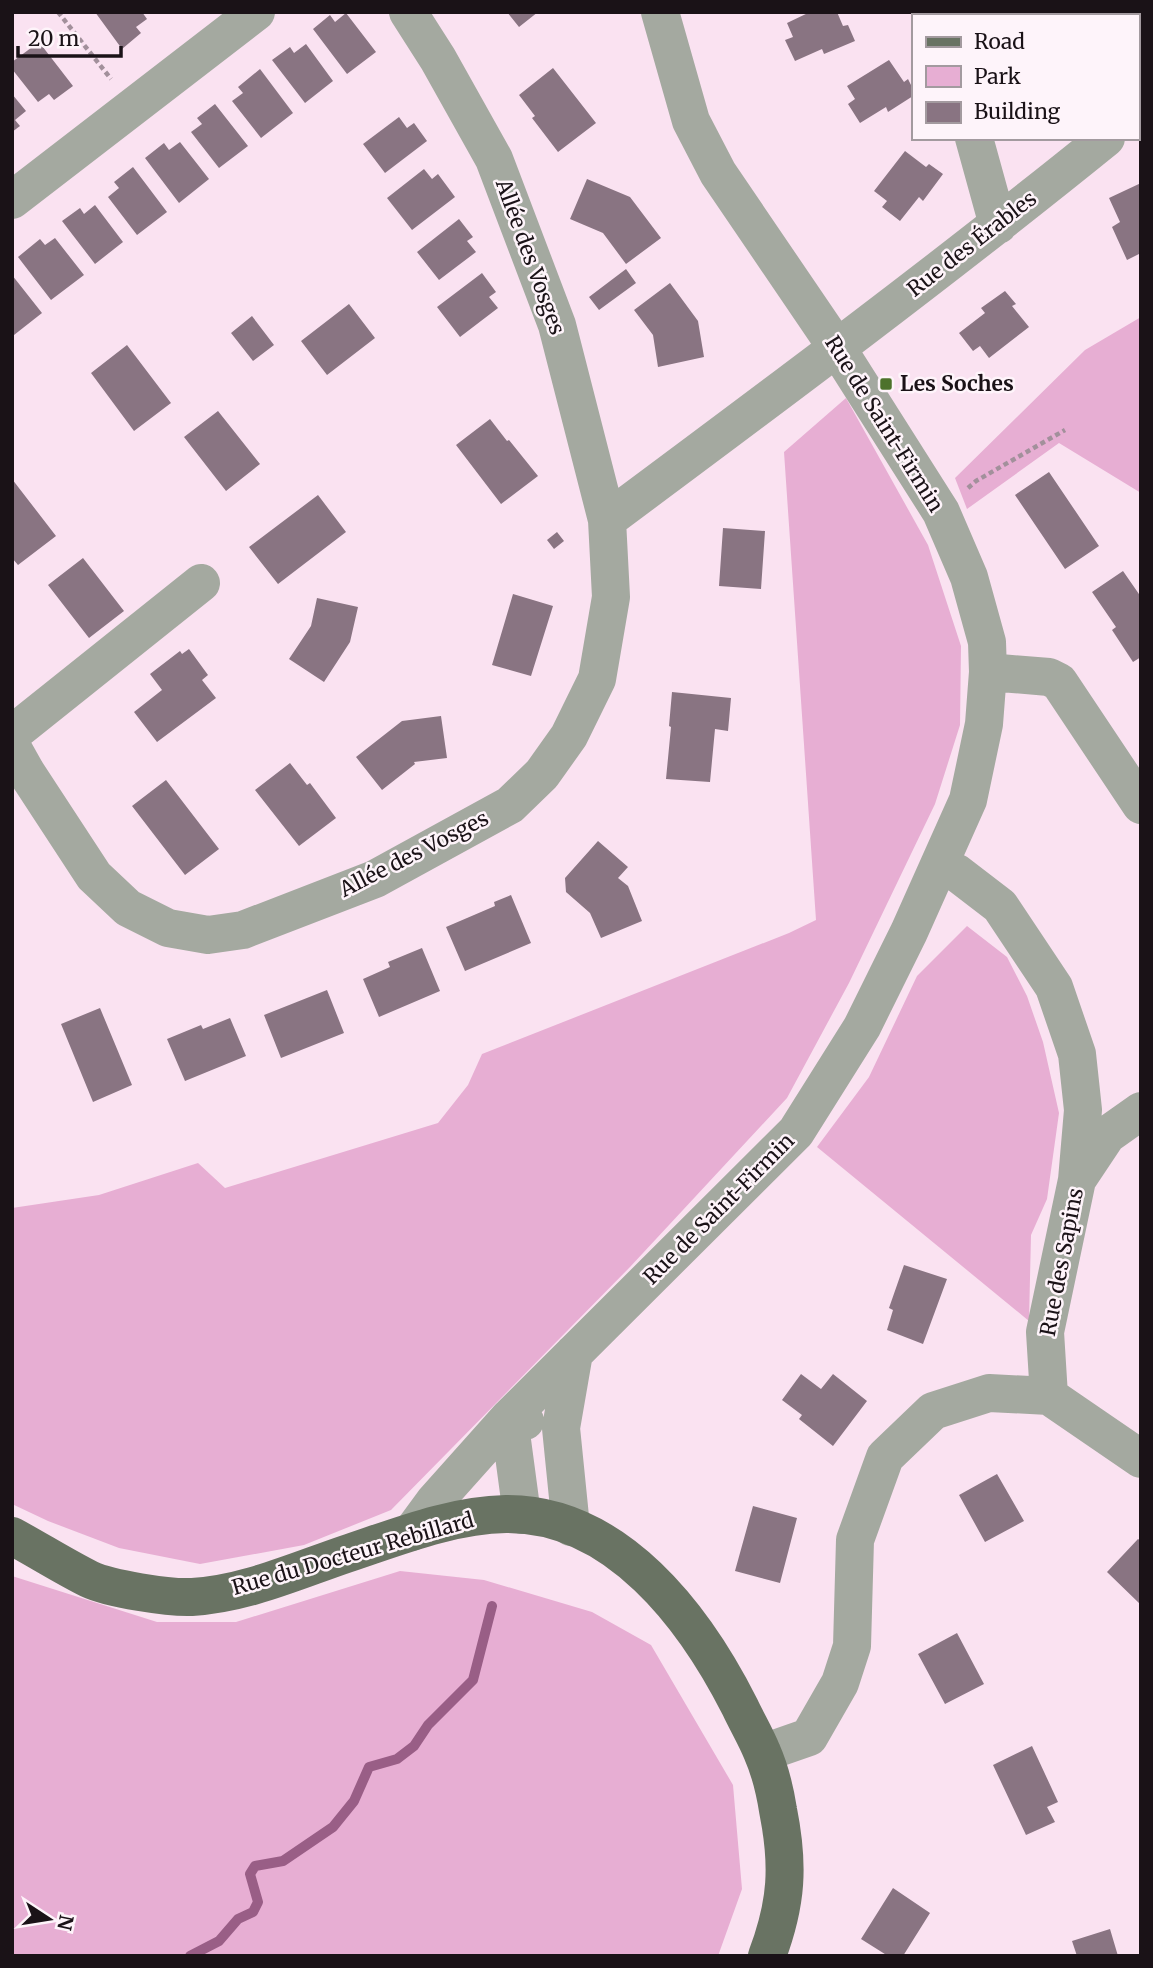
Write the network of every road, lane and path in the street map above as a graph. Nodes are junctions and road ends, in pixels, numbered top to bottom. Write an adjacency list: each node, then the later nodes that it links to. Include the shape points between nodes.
1 (58, 12): 5 (path)
2 (256, 12): 5 (street)
3 (408, 12): 13 (street, Allée des Vosges, via 494,159 557,325)
4 (660, 12): 10 (street, Rue de Saint-Firmin, via 691,121 718,173)
5 (133, 107): 8 (street)
6 (975, 140): 9 (street)
7 (1104, 140): 9 (street, Rue des Érables)
8 (12, 200)
9 (998, 225): 10 (street, Rue des Érables)
10 (837, 348): 12 (street, Rue de Saint-Firmin); 13 (street)
11 (1065, 430): 12 (path, via 976,481)
12 (942, 512): 15 (street, Rue de Saint-Firmin, via 987,642)
13 (607, 520): 17 (street, Allée des Vosges, via 611,597 597,679 569,736 542,774 510,805 375,879 243,930 208,934 168,928 128,908 94,876)
14 (201, 583): 16 (street)
15 (988, 672): 18 (street, via 1049,677 1059,682); 19 (street, Rue de Saint-Firmin, via 984,724 968,800)
16 (12, 734)
17 (12, 747)
18 (1141, 805)
19 (940, 863): 21 (street, via 1000,906 1054,987 1077,1054 1083,1110); 22 (street, Rue de Saint-Firmin, via 862,1027 796,1132)
20 (1141, 1111): 21 (street, Rue des Sapins, via 1107,1135)
21 (1077, 1180): 23 (street, Rue des Sapins, via 1045,1332)
22 (574, 1353): 24 (street, Rue de Saint-Firmin); 25 (street)
23 (1049, 1396): 26 (street); 31 (street, via 989,1393 933,1411 885,1457 855,1540 852,1646 840,1683 809,1737)
24 (509, 1418): 25 (street); 27 (street); 29 (street, Rue de Saint-Firmin)
25 (561, 1428): 28 (street)
26 (1141, 1459)
27 (522, 1515): 28 (main road, Rue du Docteur Rebillard); 29 (main road, Rue du Docteur Rebillard, via 484,1516)
28 (571, 1527): 31 (main road, Rue du Docteur Rebillard, via 635,1564 666,1594 719,1667)
29 (412, 1532): 30 (main road, Rue du Docteur Rebillard, via 241,1590 191,1597 146,1593 92,1580)
30 (12, 1536)
31 (763, 1753): 32 (main road, Rue du Docteur Rebillard, via 786,1860 778,1927)
32 (767, 1956)

